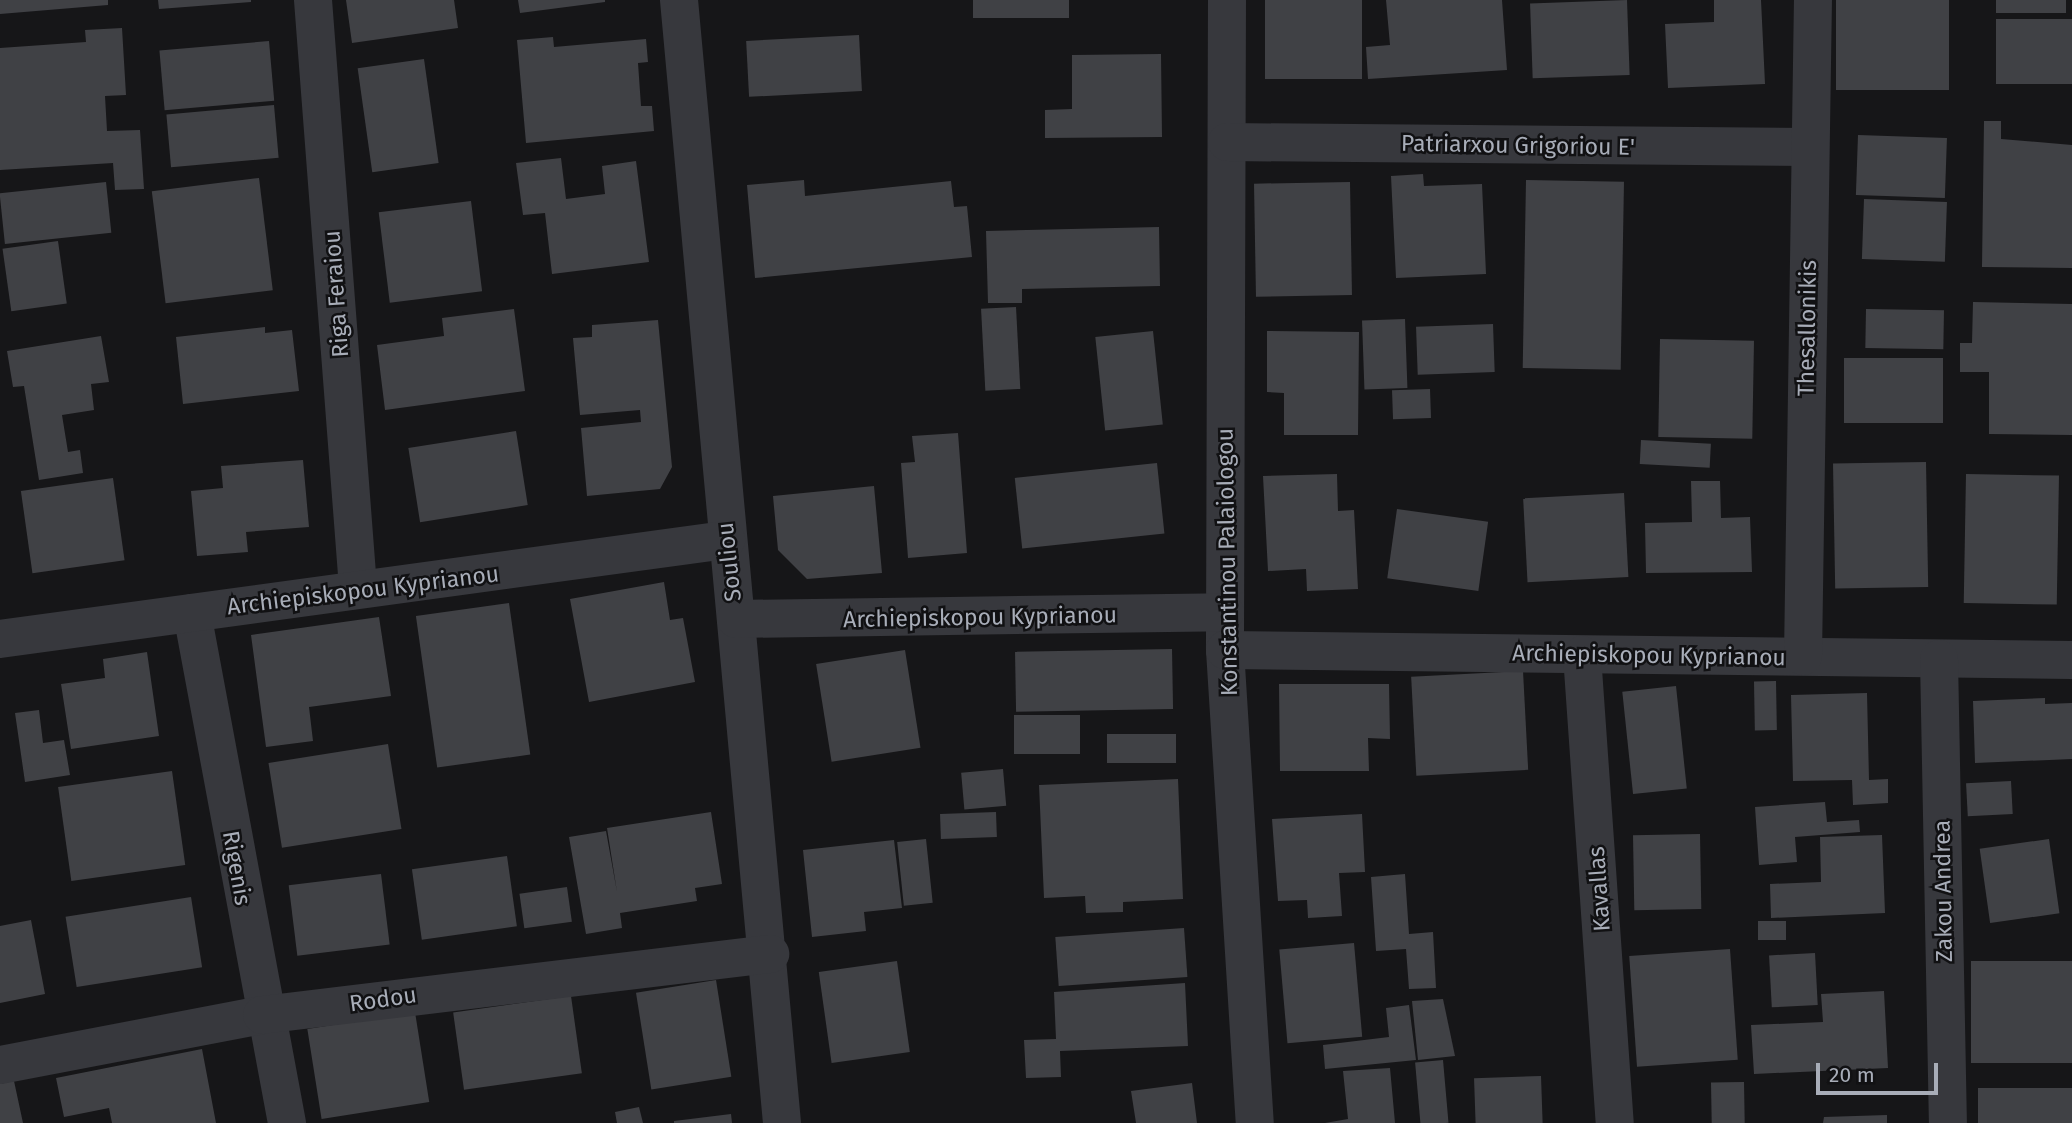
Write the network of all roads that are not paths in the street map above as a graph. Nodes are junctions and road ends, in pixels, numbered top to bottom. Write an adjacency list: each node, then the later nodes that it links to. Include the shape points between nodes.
1 (313, 0): 8 (street, Riga Feraiou)
2 (679, 0): 7 (street, Souliou)
3 (1227, 0): 5 (street, Konstantinou Palaiologou)
4 (1813, 0): 6 (street, Thesallonikis)
5 (1227, 142): 6 (street, Patriarxou Grigoriou E'); 9 (street, Konstantinou Palaiologou)
6 (1809, 147): 15 (street, Thesallonikis)
7 (726, 540): 8 (street, Archiepiskopou Kyprianou); 11 (street, Souliou)
8 (358, 588): 10 (street, Archiepiskopou Kyprianou)
9 (1225, 612): 11 (street, Archiepiskopou Kyprianou); 13 (street, Konstantinou Palaiologou)
10 (192, 613): 12 (street, Archiepiskopou Kyprianou); 19 (street, Rigenis)
11 (736, 620): 18 (street, Souliou)
12 (0, 639)
13 (1225, 650): 14 (street, Archiepiskopou Kyprianou); 23 (street, Konstantinou Palaiologou)
14 (1582, 655): 15 (street, Archiepiskopou Kyprianou); 24 (street, Kavallas)
15 (1803, 656): 16 (street, Archiepiskopou Kyprianou)
16 (1939, 659): 17 (street, Archiepiskopou Kyprianou); 25 (street, Zakou Andrea)
17 (2072, 660)
18 (770, 954): 19 (street, Rodou); 22 (street, Souliou)
19 (262, 1015): 20 (street, Rodou); 21 (street, Rigenis)
20 (0, 1065)
21 (286, 1123)
22 (782, 1123)
23 (1255, 1123)
24 (1615, 1123)
25 (1948, 1123)

